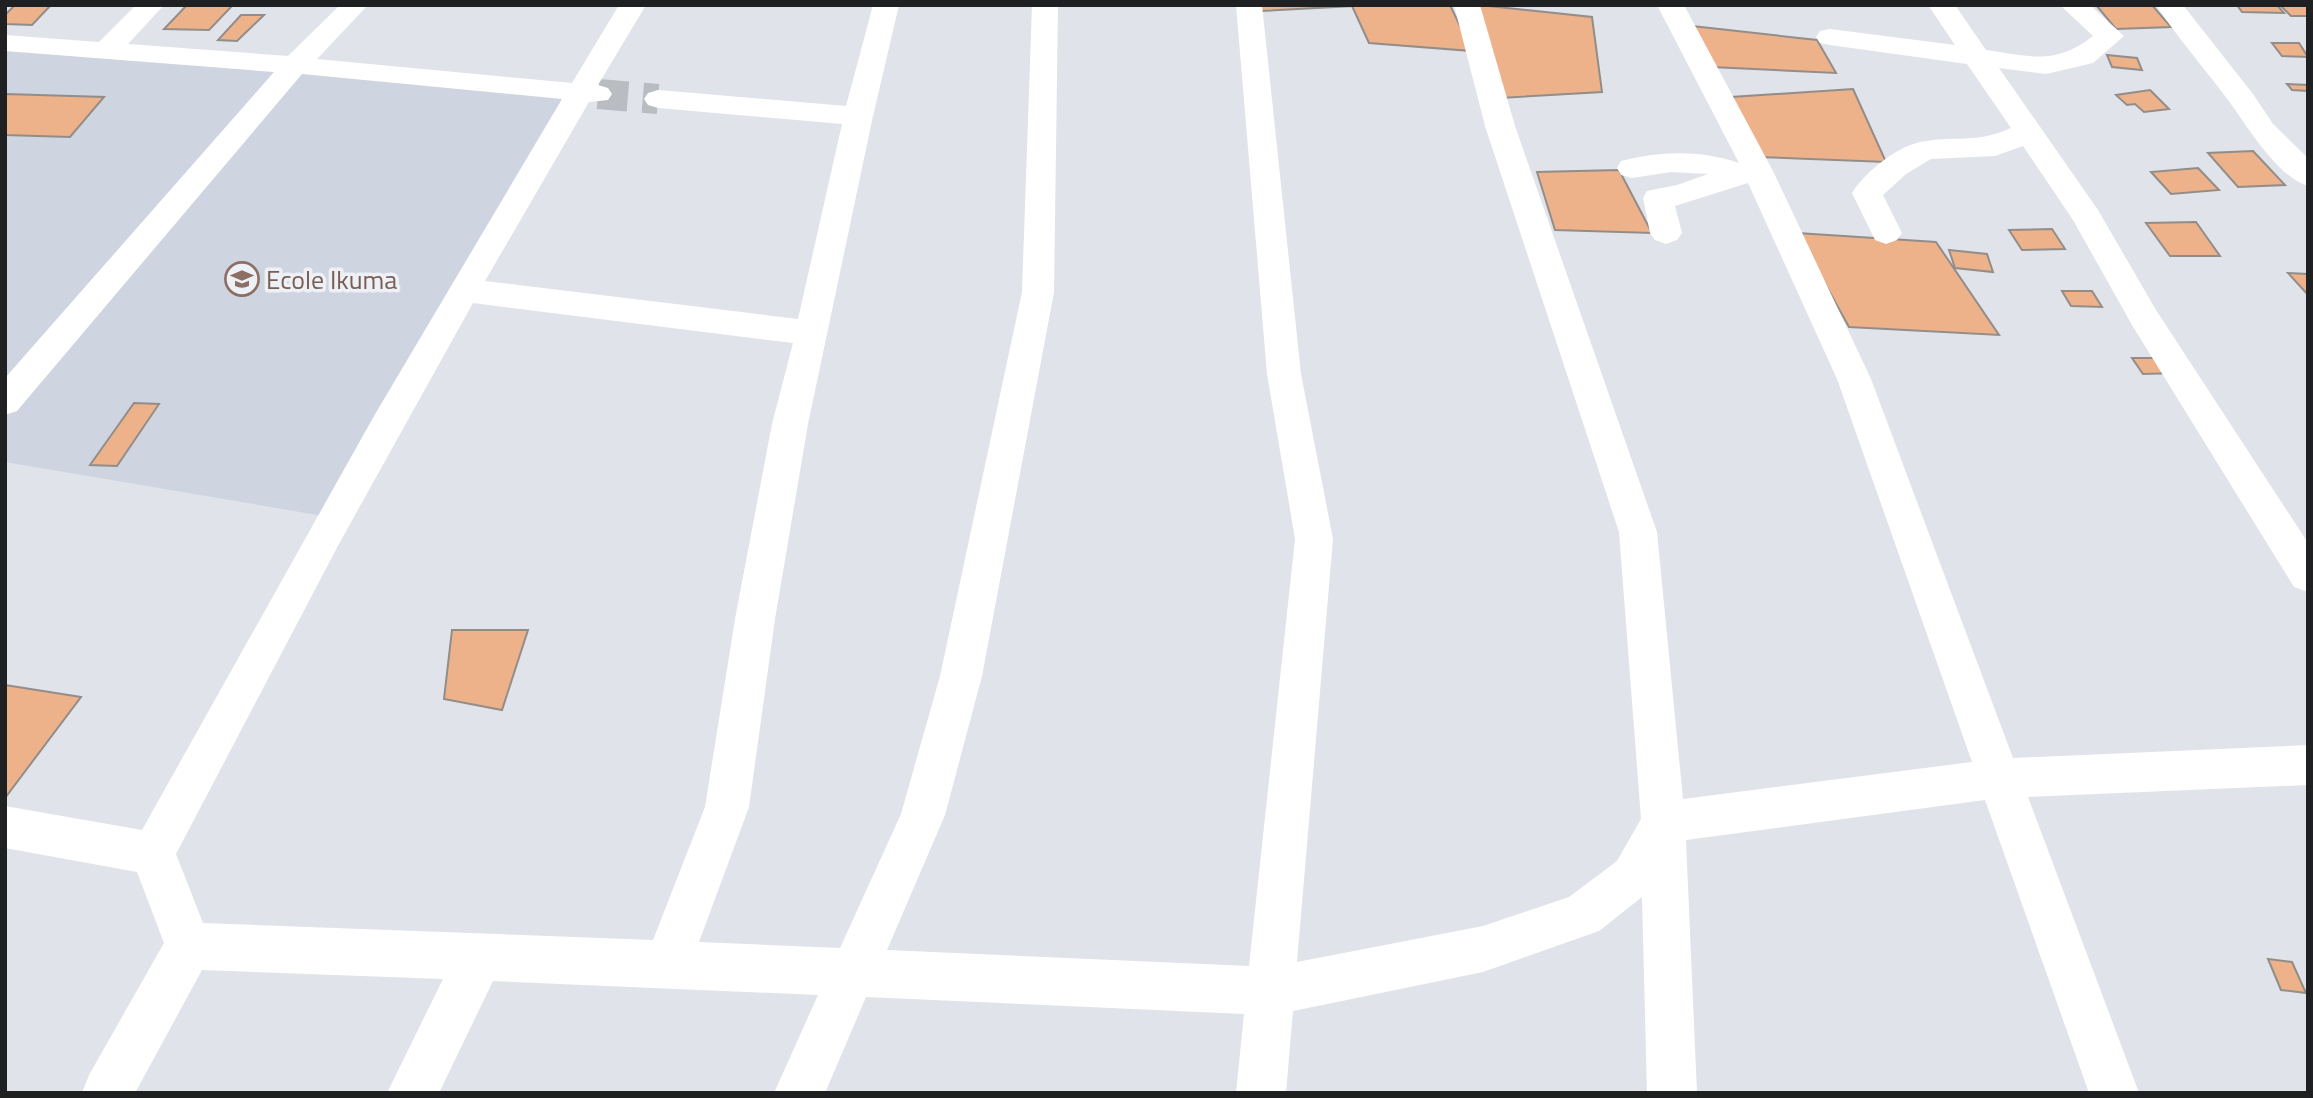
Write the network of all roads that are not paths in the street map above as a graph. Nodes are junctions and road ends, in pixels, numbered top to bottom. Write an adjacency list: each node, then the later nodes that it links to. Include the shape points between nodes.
1 (151, 5): 14 (street)
2 (355, 5): 16 (street)
3 (633, 5): 17 (street)
4 (886, 5): 19 (street)
5 (1045, 5): 38 (street, via 1038,292 961,676 923,815)
6 (1249, 5): 39 (street, via 1284,374 1314,539)
7 (1467, 5): 32 (street, via 1500,127 1638,532)
8 (1670, 5): 22 (street)
9 (1941, 5): 15 (street)
10 (2073, 5): 15 (street, via 2110,36 2083,57 2046,66)
11 (2169, 5): 23 (street, via 2262,130)
12 (1830, 37): 15 (street)
13 (5, 43): 14 (street)
14 (107, 50): 16 (street)
15 (1976, 57): 20 (street)
16 (295, 65): 17 (street); 28 (street)
17 (589, 93): 26 (street)
18 (658, 99): 19 (street)
19 (858, 116): 27 (street)
20 (2028, 132): 25 (street, via 1995,147 1925,150 1895,167 1867,193); 29 (street, via 2087,217 2151,328)
21 (1633, 168): 22 (street, via 1660,162 1693,163)
22 (1751, 173): 24 (street, via 1658,198); 31 (street, via 1854,379)
23 (2308, 176)
24 (1667, 233)
25 (1886, 233)
26 (463, 290): 27 (street); 34 (street, via 285,603)
27 (812, 333): 37 (street, via 785,450 727,807)
28 (5, 402)
29 (2308, 576)
30 (2308, 765): 31 (street)
31 (1998, 778): 32 (street); 45 (street)
32 (1663, 822): 39 (street, via 1633,876 1583,915 1483,948); 44 (street)
33 (5, 827): 34 (street)
34 (153, 853): 35 (street)
35 (188, 946): 36 (street); 40 (street)
36 (480, 957): 37 (street); 41 (street)
37 (667, 964): 38 (street)
38 (853, 972): 39 (street); 42 (street)
39 (1271, 991): 43 (street)
40 (107, 1093)
41 (412, 1093)
42 (799, 1093)
43 (1262, 1093)
44 (1672, 1093)
45 (2114, 1093)

